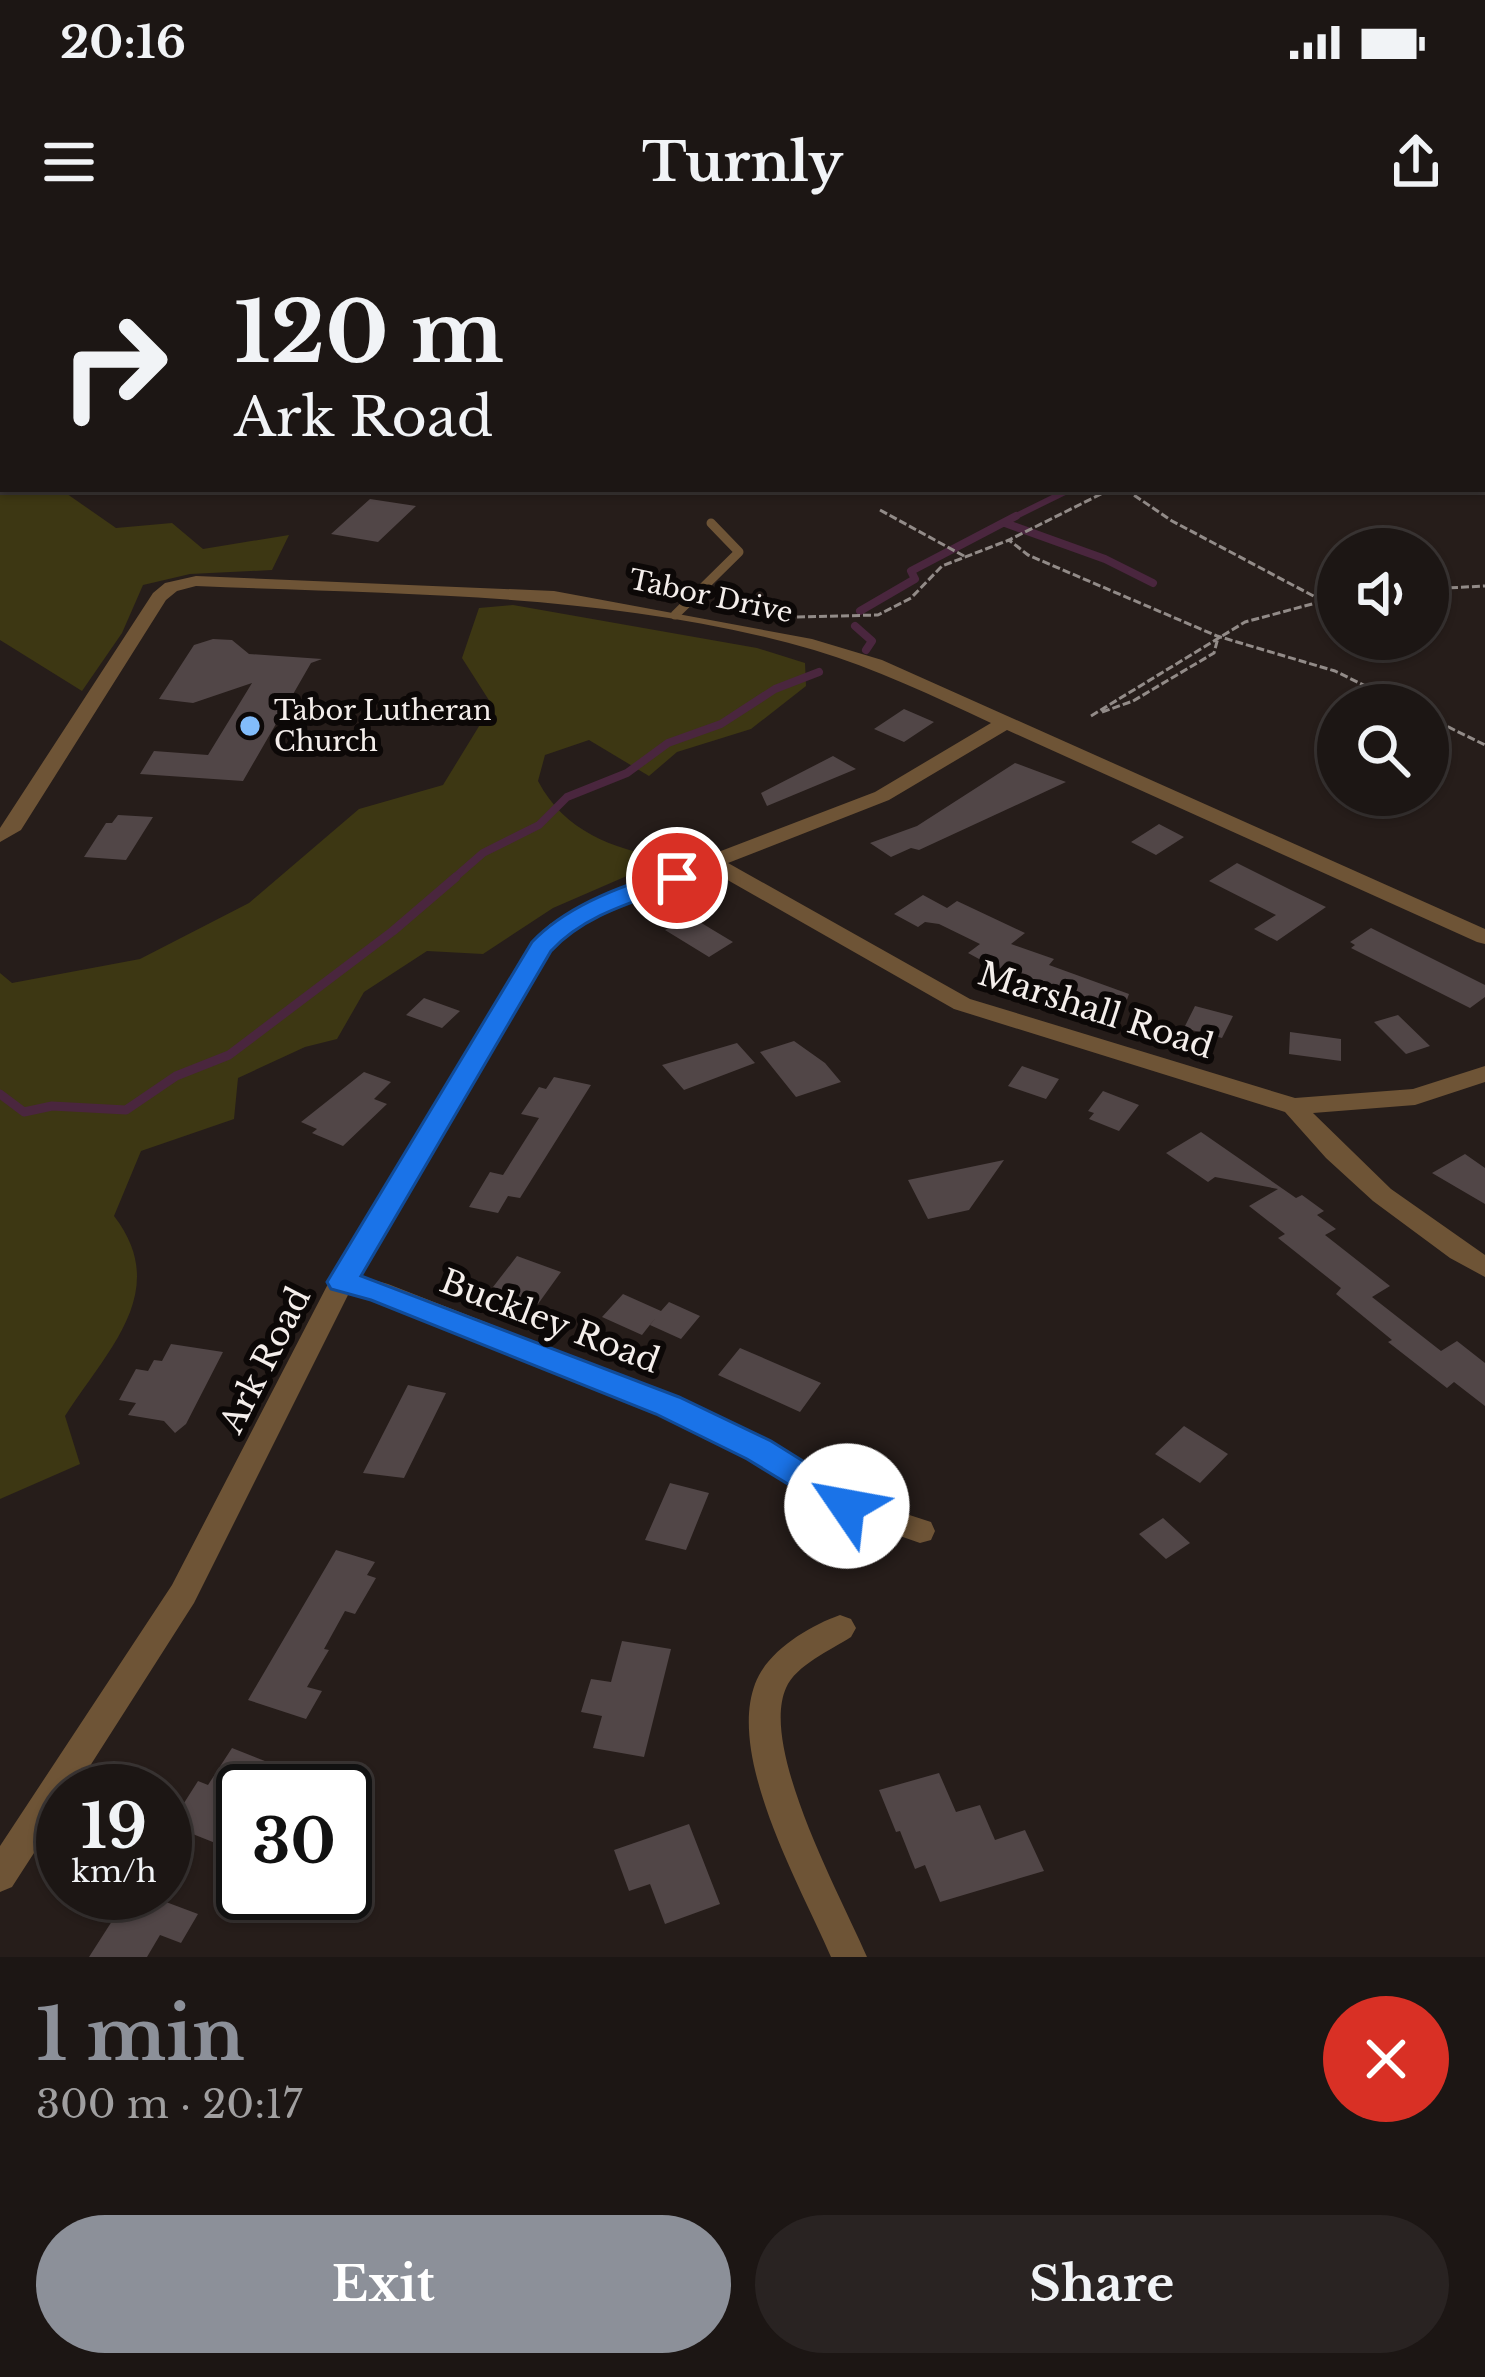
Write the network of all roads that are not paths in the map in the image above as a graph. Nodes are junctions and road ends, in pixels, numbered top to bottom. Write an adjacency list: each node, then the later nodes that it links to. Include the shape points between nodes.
1 (711, 523): 2 (lane, via 740,552)
2 (682, 608): 3 (street, Tabor Drive, via 876,664); 4 (street, Tabor Drive, via 417,588 196,581 171,587)
3 (1006, 722): 5 (street, Ark Road, via 882,796); 6 (street, Tabor Drive)
4 (0, 836)
5 (715, 864): 8 (street, Marshall Road, via 962,1004); 10 (street, Ark Road, via 601,905 550,938)
6 (1485, 937)
7 (1485, 1074): 8 (street, Marshall Road, via 1415,1097)
8 (1294, 1106): 9 (street, via 1325,1146)
9 (1485, 1268)
10 (342, 1282): 11 (street, Buckley Road, via 668,1406 847,1506); 13 (street, Ark Road, via 183,1594)
11 (920, 1531)
12 (840, 1628): 14 (street, via 771,1683 764,1718 774,1778)
13 (0, 1876)
14 (849, 1957)

